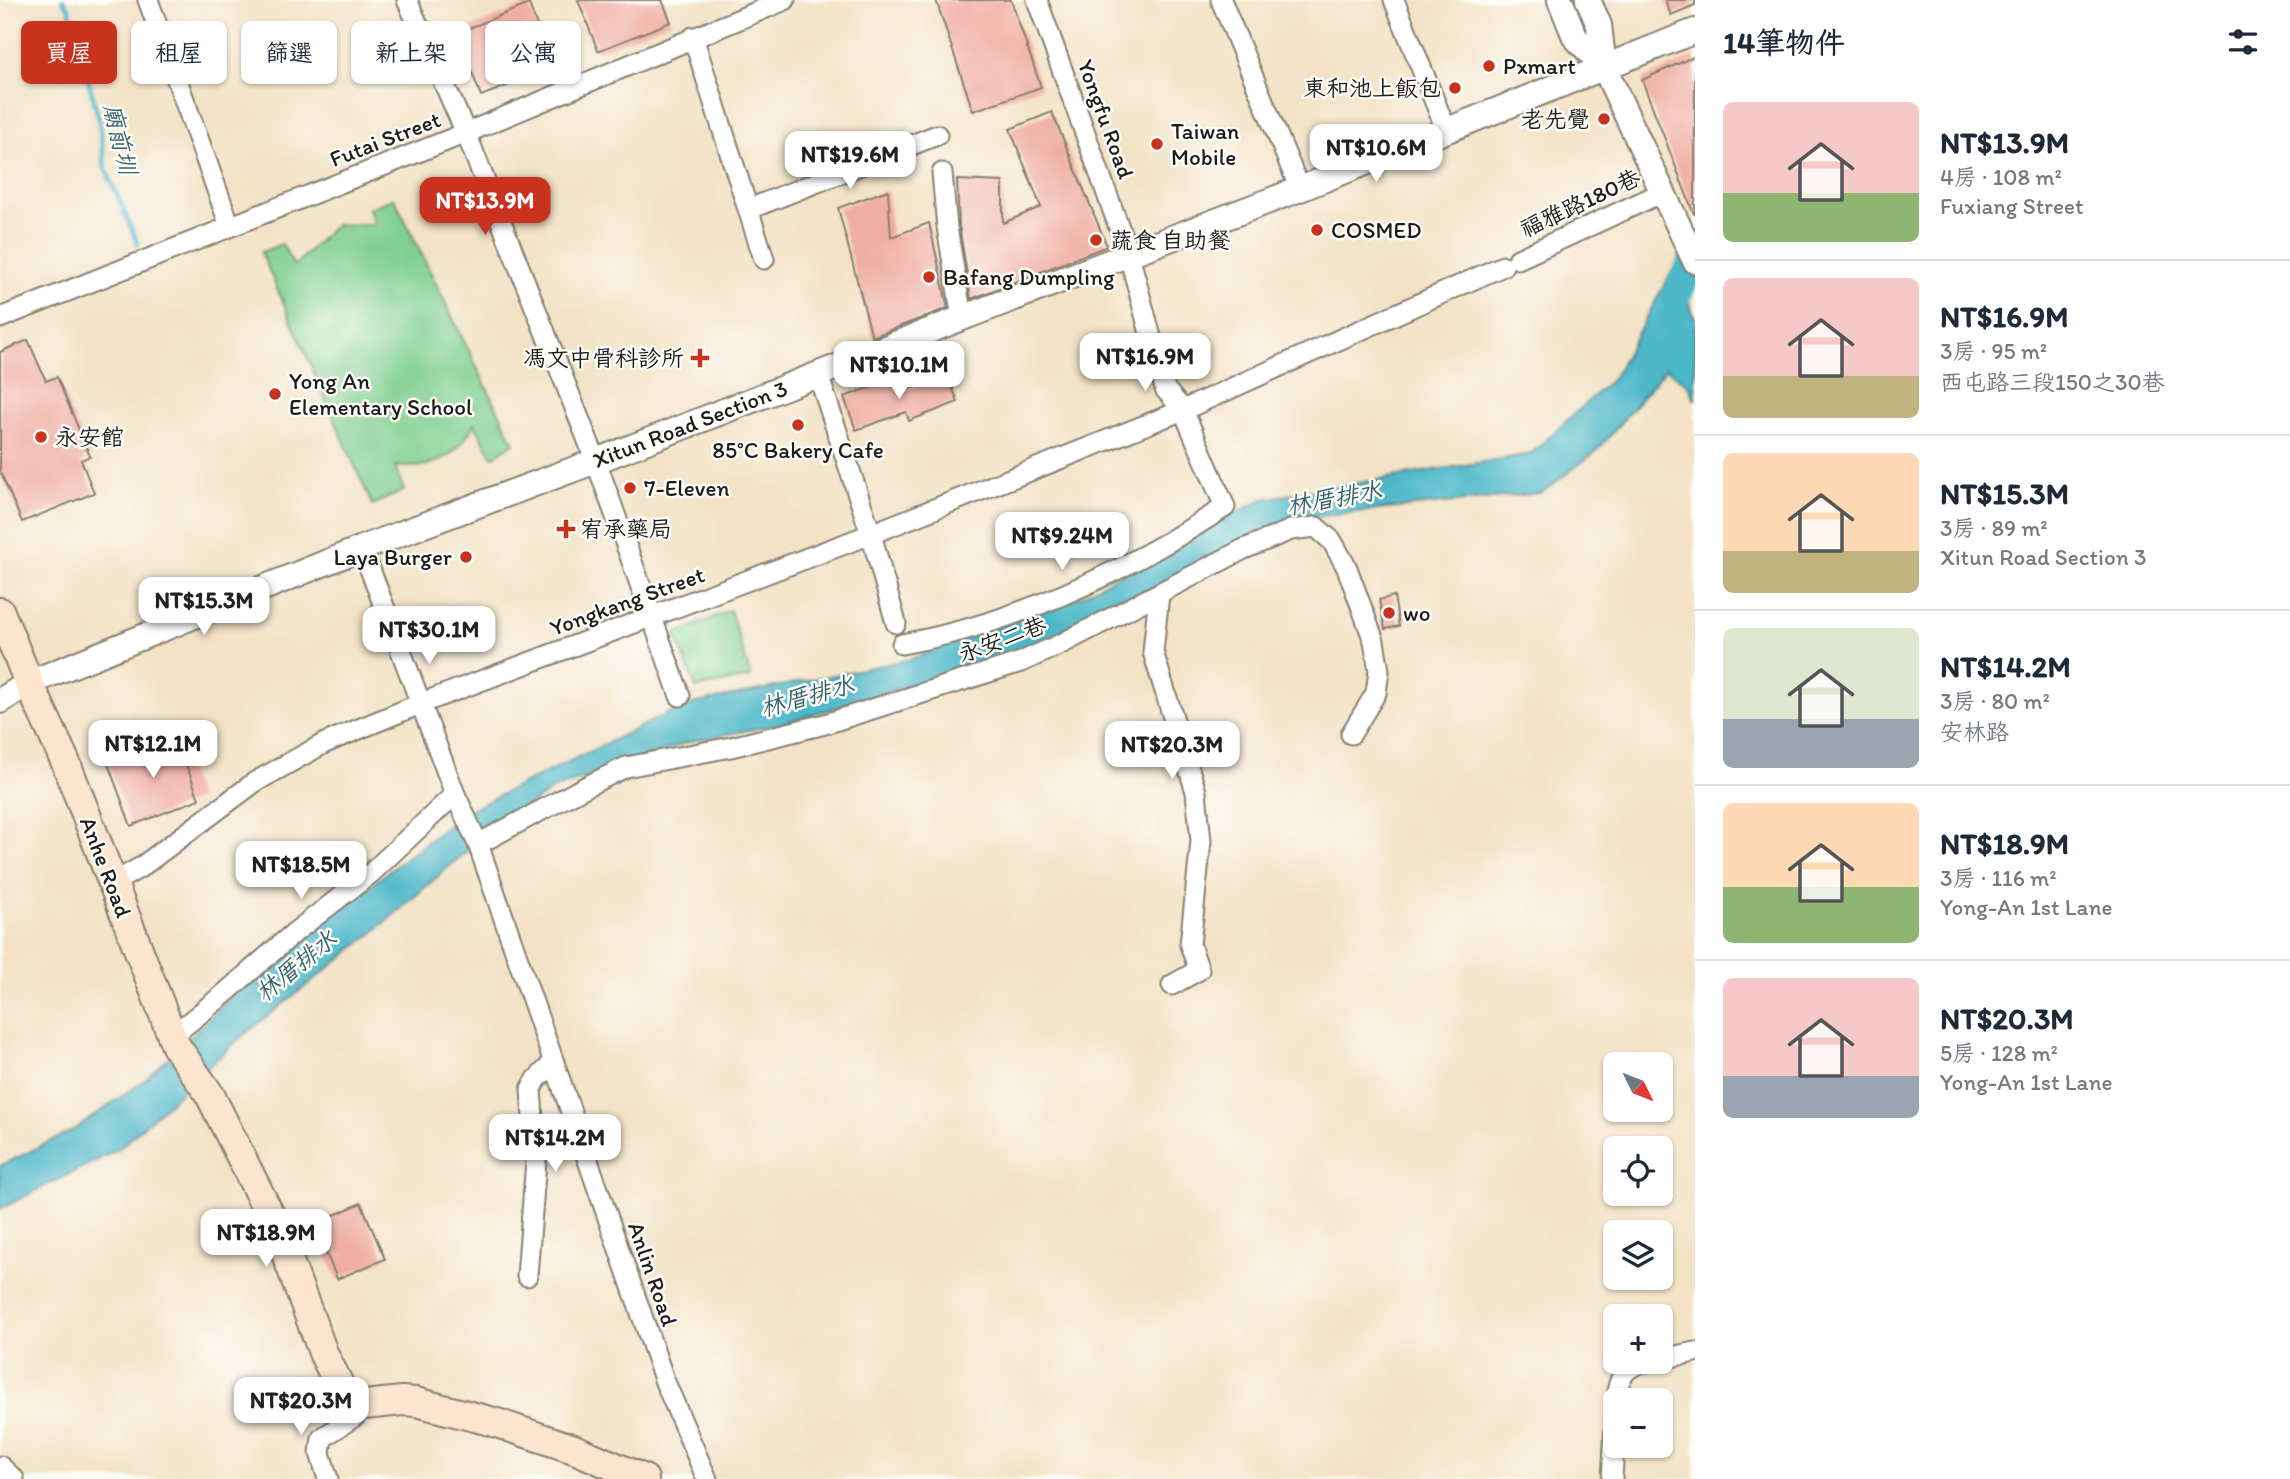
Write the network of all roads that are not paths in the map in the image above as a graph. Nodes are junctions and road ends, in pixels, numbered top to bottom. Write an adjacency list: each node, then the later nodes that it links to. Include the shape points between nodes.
1 (148, 0): 19 (street)
2 (407, 0): 13 (street)
3 (785, 0): 10 (street, Futai Street)
4 (1037, 0): 20 (street, Yongfu Road)
5 (1221, 0): 16 (street)
6 (1394, 0): 12 (street)
7 (1560, 0): 11 (street, via 1575,37)
8 (1588, 0): 11 (street, via 1599,25)
9 (1695, 32): 11 (street, Xitun Road Section 3)
10 (694, 37): 13 (street, Futai Street); 18 (street)
11 (1604, 67): 12 (street, Xitun Road Section 3); 17 (street)
12 (1447, 132): 16 (street, Xitun Road Section 3)
13 (466, 134): 19 (street, Futai Street); 27 (street)
14 (937, 135): 18 (street)
15 (942, 173): 24 (street)
16 (1300, 189): 20 (street, Xitun Road Section 3)
17 (1663, 192): 22 (street); 26 (street, 福雅路180巷)
18 (749, 209): 21 (street)
19 (230, 226): 23 (street, Futai Street)
20 (1129, 255): 24 (street, Xitun Road Section 3); 26 (street, Yongfu Road, via 1165,389)
21 (764, 259)
22 (1695, 261)
23 (0, 318)
24 (962, 318): 25 (street, Xitun Road Section 3)
25 (818, 374): 27 (street, Xitun Road Section 3); 29 (street)
26 (1183, 410): 29 (street, Yongkang Street); 36 (street, Yongfu Road, via 1225,507 1121,567 1027,610 946,636)
27 (596, 461): 30 (street, Xitun Road Section 3); 33 (street)
28 (1316, 527): 31 (street, 永安二巷, via 1291,530 1244,549); 34 (street, via 1336,526 1341,534); 41 (street, via 1332,541 1347,568 1374,641 1376,692)
29 (871, 534): 33 (street, Yongkang Street); 35 (street)
30 (362, 548): 37 (street, Xitun Road Section 3); 40 (street)
31 (1159, 594): 43 (street, 永安二巷, via 1021,662 825,724 626,767); 45 (street, via 1153,652 1196,792 1200,842 1189,945 1199,970)
32 (0, 612): 37 (main road, Anhe Road)
33 (652, 618): 38 (street); 40 (street, Yongkang Street)
34 (1374, 622)
35 (896, 623)
36 (902, 644)
37 (29, 683): 39 (street, Xitun Road Section 3); 44 (main road, Anhe Road)
38 (680, 696)
39 (0, 701)
40 (422, 703): 42 (street); 44 (street, Yongkang Street, via 325,743 255,782)
41 (1351, 734)
42 (456, 797): 43 (street, Anlin Road); 46 (street)
43 (478, 844): 47 (street, Anlin Road)
44 (113, 883): 46 (main road, Anhe Road)
45 (1172, 985)
46 (174, 1041): 51 (main road, Anhe Road, via 210,1095 276,1227 338,1385)
47 (554, 1062): 48 (street, via 531,1089 536,1161); 57 (street, Anlin Road, via 665,1382)
48 (527, 1276)
49 (1695, 1352): 50 (street)
50 (1673, 1357)
51 (355, 1406): 55 (street, via 355,1416 322,1438 320,1453); 56 (main road, via 402,1401 424,1404 574,1449)
52 (1613, 1458): 58 (street)
53 (0, 1466): 54 (street)
54 (14, 1479)
55 (328, 1479)
56 (645, 1479)
57 (708, 1479)
58 (1612, 1479)

